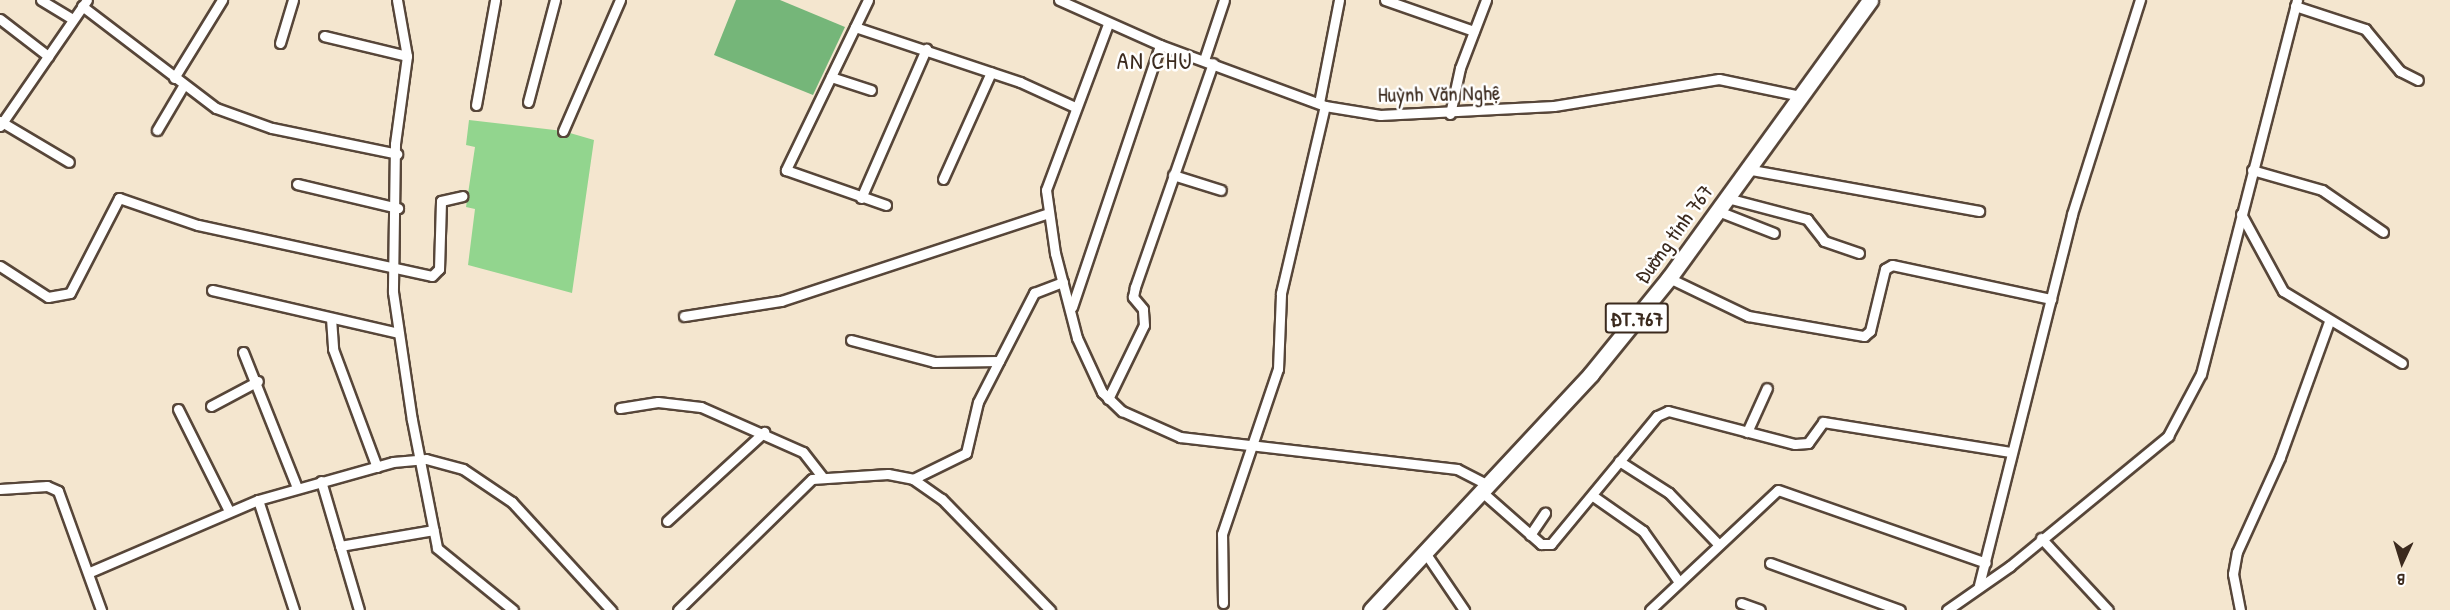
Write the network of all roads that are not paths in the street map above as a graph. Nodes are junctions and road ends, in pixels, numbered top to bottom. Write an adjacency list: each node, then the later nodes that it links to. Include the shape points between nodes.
1 (41, 0): 19 (street)
2 (222, 0): 32 (street)
3 (293, 0): 24 (street)
4 (397, 0): 28 (street)
5 (495, 0): 38 (street)
6 (555, 0): 37 (street)
7 (620, 0): 44 (street)
8 (868, 0): 21 (street)
9 (1059, 0): 20 (street, Huỳnh Văn Nghệ)
10 (1224, 0): 29 (street)
11 (1339, 0): 39 (street)
12 (1385, 0): 22 (street)
13 (1486, 0): 22 (street)
14 (1870, 0): 36 (main road, Đường tỉnh 767 / ĐT.767)
15 (2140, 0): 70 (street)
16 (84, 3): 19 (street); 32 (street)
17 (2296, 3): 33 (street, via 2365,29 2400,71); 48 (street)
18 (0, 19): 27 (street)
19 (73, 19): 27 (street)
20 (1108, 24): 25 (street, Huỳnh Văn Nghệ); 40 (street)
21 (855, 27): 26 (street); 31 (street)
22 (1474, 31): 41 (street)
23 (324, 36): 28 (street)
24 (280, 43)
25 (1160, 45): 29 (street, Huỳnh Văn Nghệ); 71 (street)
26 (926, 49): 30 (street); 54 (street)
27 (48, 56): 42 (street)
28 (407, 56): 45 (street)
29 (1208, 61): 39 (street, Huỳnh Văn Nghệ); 49 (street)
30 (991, 72): 40 (street); 50 (street)
31 (831, 77): 35 (street); 54 (street, via 786,170)
32 (174, 78): 34 (street)
33 (2418, 80)
34 (183, 86): 43 (street); 45 (street, via 216,108 261,125)
35 (871, 90)
36 (1801, 96): 41 (street, Huỳnh Văn Nghệ, via 1719,79 1554,106); 47 (main road, Đường tỉnh 767 / ĐT.767)
37 (528, 102)
38 (476, 105)
39 (1322, 105): 41 (street, Huỳnh Văn Nghệ, via 1380,115); 88 (street, via 1281,293 1278,369)
40 (1075, 108): 60 (street, via 1047,183)
41 (1450, 114)
42 (1, 123): 46 (street)
43 (157, 130)
44 (563, 131)
45 (397, 154): 57 (street)
46 (69, 162)
47 (1746, 170): 55 (main road, Đường tỉnh 767 / ĐT.767); 59 (street)
48 (2252, 170): 61 (street); 62 (street, via 2322,190)
49 (1173, 175): 52 (street); 82 (street, via 1133,297 1143,309 1144,325)
50 (943, 179)
51 (297, 184): 57 (street)
52 (1221, 190)
53 (462, 196): 66 (street, via 441,201 437,274)
54 (861, 198): 56 (street)
55 (1728, 198): 58 (main road, Đường tỉnh 767 / ĐT.767); 64 (street, via 1807,219 1824,241)
56 (886, 205)
57 (398, 208): 66 (street)
58 (1718, 211): 63 (street); 67 (main road, Đường tỉnh 767 / ĐT.767)
59 (1978, 211)
60 (1048, 213): 68 (street); 72 (street, via 781,301)
61 (2241, 214): 74 (street, via 2283,291); 106 (street, via 2201,374 2168,436)
62 (2383, 232)
63 (1774, 233)
64 (1859, 253)
65 (0, 266): 66 (street, via 48,297 70,293 119,198 198,225)
66 (394, 271): 75 (street)
67 (1669, 279): 70 (street, via 1748,316 1864,336 1870,331 1885,268 1892,266); 98 (main road, Đường tỉnh 767 / ĐT.767)
68 (1063, 282): 71 (street); 78 (street, via 1034,293)
69 (212, 290): 73 (street)
70 (2051, 298): 89 (street)
71 (1072, 307): 82 (street, via 1082,353)
72 (684, 316)
73 (331, 318): 75 (street); 92 (street, via 333,349)
74 (2329, 322): 79 (street); 131 (street, via 2280,457 2237,552 2233,574)
75 (398, 333): 90 (street)
76 (851, 340): 78 (street, via 934,362)
77 (243, 352): 80 (street)
78 (999, 361): 94 (street, via 978,402 966,453)
79 (2402, 363)
80 (258, 381): 83 (street); 96 (street)
81 (1767, 388): 87 (street)
82 (1108, 399): 88 (street, via 1152,428 1180,437)
83 (211, 406)
84 (620, 408): 86 (street, via 654,402 696,406)
85 (178, 409): 101 (street)
86 (764, 432): 93 (street, via 803,452); 103 (street)
87 (1747, 432): 89 (street, via 1802,445 1824,422 1844,423); 91 (street, via 1663,412)
88 (1251, 448): 98 (street, via 1457,469); 115 (street, via 1222,534)
89 (2011, 452): 111 (street)
90 (420, 459): 92 (street); 104 (street); 121 (street, via 463,469 512,502)
91 (1619, 461): 99 (street); 107 (street, via 1669,493)
92 (377, 466): 95 (street)
93 (822, 476): 94 (street, via 888,474); 122 (street, via 804,486)
94 (913, 479): 123 (street, via 942,499)
95 (321, 481): 96 (street); 108 (street)
96 (297, 488): 100 (street)
97 (0, 489): 112 (street, via 46,486 58,491)
98 (1485, 489): 105 (street); 109 (main road, Đường tỉnh 767 / ĐT.767)
99 (1593, 496): 105 (street, via 1551,544); 113 (street, via 1643,531)
100 (258, 500): 101 (street); 119 (street)
101 (230, 511): 112 (street)
102 (1545, 513): 105 (street)
103 (667, 521)
104 (434, 530): 108 (street); 117 (street, via 440,554 468,569)
105 (1530, 535)
106 (2041, 538): 114 (street); 130 (street)
107 (1718, 544): 111 (street, via 1764,498 1784,490); 113 (street)
108 (340, 546): 120 (street)
109 (1426, 554): 124 (main road, Đường tỉnh 767 / ĐT.767); 125 (street)
110 (1770, 563): 128 (street)
111 (1986, 563): 114 (street)
112 (90, 572): 118 (street)
113 (1680, 582): 126 (street)
114 (1979, 585): 129 (street)
115 (1223, 603)
116 (1741, 603): 127 (street)
117 (510, 609)
118 (101, 610)
119 (293, 610)
120 (359, 610)
121 (611, 610)
122 (678, 610)
123 (1050, 610)
124 (1371, 610)
125 (1464, 610)
126 (1650, 610)
127 (1760, 610)
128 (1900, 610)
129 (1948, 610)
130 (2108, 610)
131 (2240, 610)

